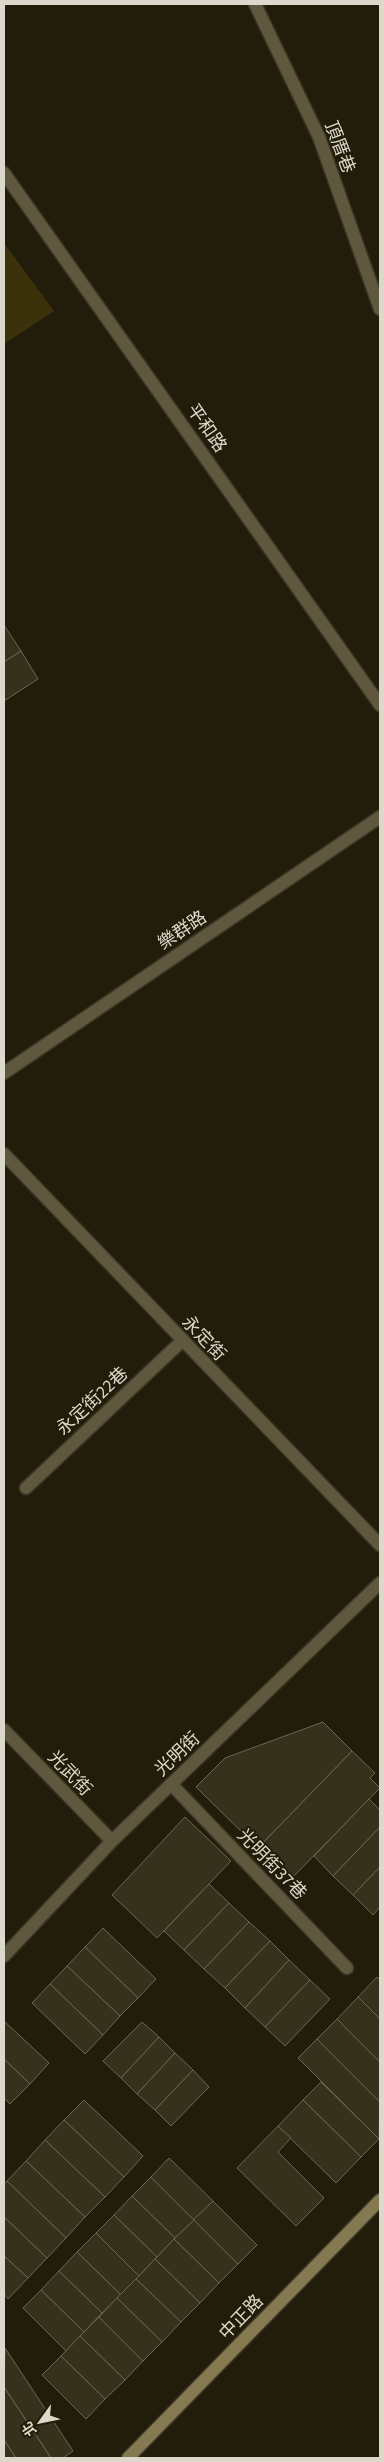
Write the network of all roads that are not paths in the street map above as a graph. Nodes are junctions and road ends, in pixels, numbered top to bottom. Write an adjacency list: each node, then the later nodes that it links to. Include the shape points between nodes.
1 (255, 4): 3 (street, 頂厝巷, via 319,137)
2 (4, 173): 4 (street, 平和路)
3 (380, 309)
4 (380, 705)
5 (380, 817): 6 (street, 樂群路)
6 (4, 1073)
7 (4, 1154): 8 (street, 永定街)
8 (182, 1340): 9 (street, 永定街22巷); 10 (street, 永定街)
9 (26, 1488)
10 (380, 1545)
11 (380, 1583): 13 (street, 光明街)
12 (4, 1730): 14 (street, 光武街)
13 (171, 1784): 14 (street, 光明街); 16 (street, 光明街37巷)
14 (112, 1841): 15 (street, 光明街)
15 (4, 1956)
16 (347, 1968)
17 (380, 2200): 18 (main road, 中正路)
18 (128, 2458)

